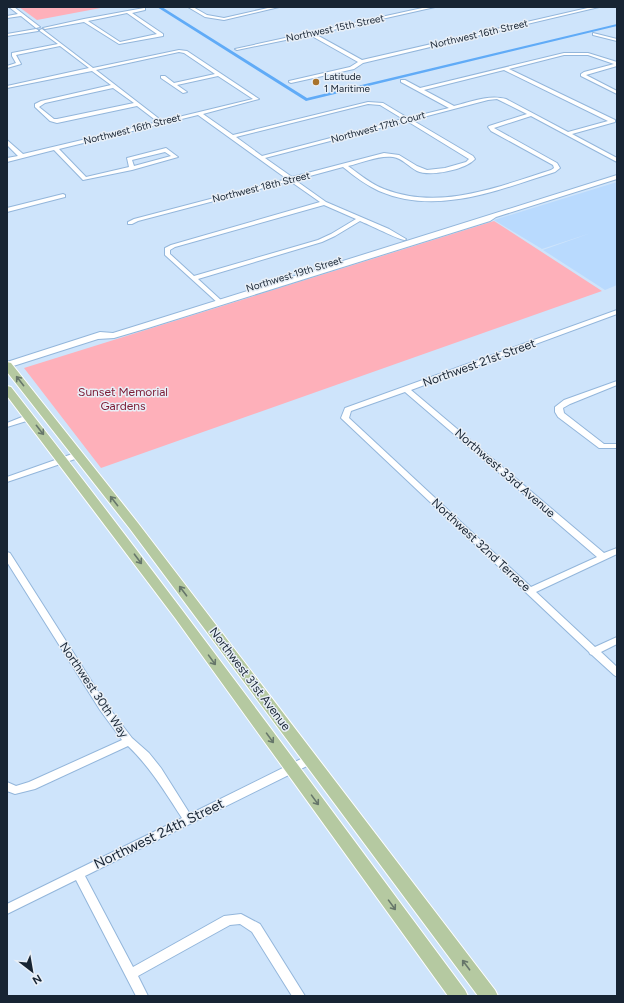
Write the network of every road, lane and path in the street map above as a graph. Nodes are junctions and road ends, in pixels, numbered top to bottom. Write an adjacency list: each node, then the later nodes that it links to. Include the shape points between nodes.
1 (12, 7): 8 (street)
2 (190, 7): 3 (street, via 206,16 219,18)
3 (277, 7)
4 (433, 7): 12 (street, Northwest 15th Street)
5 (596, 7): 18 (street, Northwest 16th Street)
6 (144, 9): 7 (street)
7 (128, 12): 10 (street); 10 (street, via 161,35 119,42)
8 (20, 15): 9 (street); 11 (street)
9 (7, 17)
10 (84, 20): 11 (street)
11 (40, 29): 14 (street); 16 (street)
12 (312, 34): 17 (street, Northwest 15th Street); 18 (street)
13 (595, 34): 15 (street)
14 (7, 35)
15 (617, 40)
16 (60, 45): 20 (street, via 14,54 19,64); 22 (street)
17 (237, 49)
18 (361, 62): 26 (street, Northwest 16th Street, via 352,68)
19 (617, 65): 21 (street, via 588,54 564,54); 32 (street, via 583,75)
20 (7, 67)
21 (505, 69): 30 (street); 38 (street)
22 (92, 70): 23 (street, via 179,51 185,52); 28 (street); 29 (street)
23 (220, 74): 27 (street); 35 (street, Northwest 16th Street, via 257,99)
24 (163, 77): 27 (street)
25 (403, 81): 30 (street)
26 (291, 82)
27 (174, 84): 31 (street)
28 (114, 86): 33 (street); 33 (street, via 37,104 37,107 52,120 57,121)
29 (7, 88)
30 (420, 90): 34 (street)
31 (185, 92)
32 (617, 93)
33 (137, 104): 39 (street)
34 (453, 108): 36 (street, Northwest 17th Court, via 497,98); 37 (street, Northwest 17th Court)
35 (199, 113): 39 (street, Northwest 16th Street); 41 (street)
36 (531, 115): 40 (street); 50 (street, via 492,127 493,130 555,164 557,168 467,197 441,200 393,194 370,184)
37 (407, 120): 41 (street, via 376,102); 47 (street, Northwest 17th Court); 50 (street, Northwest 18th Street, via 472,159 468,163 436,172 422,171 393,154)
38 (614, 121): 40 (street)
39 (161, 122): 43 (street, Northwest 16th Street)
40 (567, 134): 45 (street)
41 (231, 137): 47 (street)
42 (7, 142): 46 (street)
43 (55, 148): 46 (street, Northwest 16th Street); 51 (street, via 85,179)
44 (617, 152): 45 (street)
45 (608, 155): 49 (street)
46 (22, 156): 48 (street, Northwest 16th Street)
47 (260, 158): 53 (street)
48 (7, 160)
49 (617, 160)
50 (344, 166): 53 (street, Northwest 18th Street)
51 (132, 168): 51 (street, via 161,161 175,157 166,150 129,159)
52 (617, 177): 57 (street, Northwest 19th Street)
53 (291, 180): 55 (street); 59 (street, Northwest 18th Street, via 136,220)
54 (63, 196): 56 (street)
55 (324, 203): 58 (street); 61 (street, via 167,249 167,254)
56 (7, 210)
57 (493, 215): 60 (street, Northwest 19th Street); 62 (street, Northwest 19th Street, via 431,237)
58 (359, 219): 60 (street); 61 (street, via 333,236 320,241)
59 (130, 224)
60 (403, 239): 62 (street, Northwest 19th Street)
61 (193, 278): 62 (street)
62 (218, 300): 64 (street, Northwest 19th Street, via 111,330 97,337)
63 (617, 312): 67 (street, Northwest 21st Street)
64 (7, 365): 72 (main road, Northwest 31st Avenue, one-way to 64)
65 (617, 383): 71 (street, via 559,407 561,415 602,446)
66 (7, 388): 68 (main road, Northwest 31st Avenue)
67 (406, 389): 69 (street, Northwest 21st Street, via 348,410); 77 (street, Northwest 33rd Avenue)
68 (30, 417): 70 (street); 73 (main road, Northwest 31st Avenue, one-way to 73)
69 (345, 418): 78 (street, Northwest 32nd Terrace)
70 (7, 425)
71 (617, 446)
72 (78, 455): 73 (street); 83 (main road, Northwest 31st Avenue, one-way to 72)
73 (63, 460): 74 (street); 84 (main road, Northwest 31st Avenue, one-way to 84)
74 (7, 480)
75 (617, 550): 77 (street)
76 (7, 555): 82 (street, Northwest 30th Way, via 103,707)
77 (603, 557): 78 (street)
78 (530, 591): 80 (street, Northwest 32nd Terrace)
79 (617, 640): 80 (street)
80 (593, 652): 81 (street, Northwest 32nd Terrace)
81 (617, 673)
82 (129, 741): 85 (street, via 31,786); 86 (street, Northwest 30th Way, via 157,771)
83 (311, 759): 84 (street, Northwest 24th Street); 93 (main road, Northwest 31st Avenue, one-way to 83)
84 (292, 768): 86 (street, Northwest 24th Street); 92 (main road, Northwest 31st Avenue, one-way to 92)
85 (11, 788)
86 (188, 819): 87 (street, Northwest 24th Street)
87 (79, 874): 88 (street, Northwest 24th Street); 89 (street)
88 (7, 909)
89 (131, 974): 90 (street); 91 (street, via 228,920 241,919 256,928)
90 (142, 996)
91 (299, 996)
92 (459, 996)
93 (489, 996)

